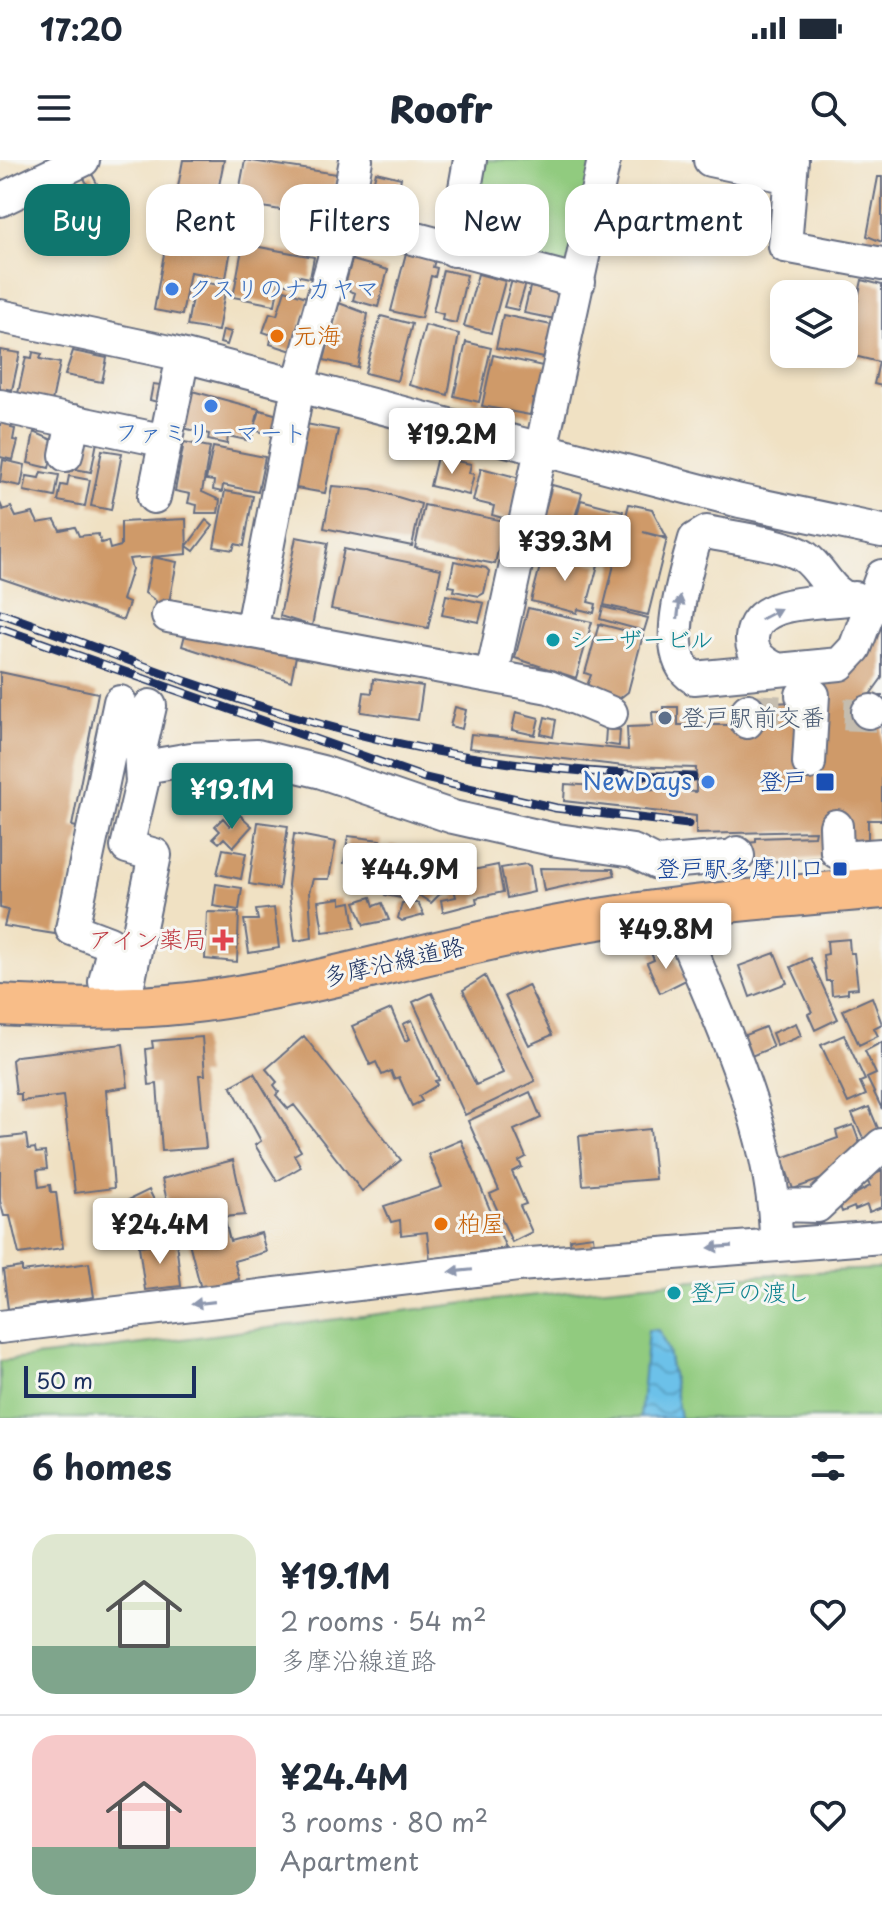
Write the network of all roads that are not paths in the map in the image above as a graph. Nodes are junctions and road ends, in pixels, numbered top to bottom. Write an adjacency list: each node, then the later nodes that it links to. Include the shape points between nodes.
1 (83, 160): 9 (street)
2 (356, 160): 7 (street)
3 (470, 160): 8 (street)
4 (604, 160): 13 (street)
5 (710, 160): 6 (street)
6 (791, 168): 12 (street, via 785,246)
7 (352, 184)
8 (466, 184)
9 (0, 200)
10 (335, 256): 16 (street)
11 (477, 256): 13 (street)
12 (882, 264)
13 (579, 282): 20 (street)
14 (0, 316): 15 (street)
15 (183, 356): 16 (street); 19 (street)
16 (298, 387): 20 (street); 27 (street)
17 (0, 406): 18 (street)
18 (73, 421): 19 (street); 21 (street)
19 (166, 441): 22 (street)
20 (542, 449): 23 (street, via 740,501); 29 (street)
21 (66, 455)
22 (154, 497)
23 (882, 531)
24 (881, 580): 25 (street, via 866,595); 28 (street, via 849,658 840,664)
25 (850, 599): 28 (street, one-way to 25, via 756,656 752,646 755,625 763,617 789,606); 28 (street, one-way to 25, via 694,678 679,664 680,600 700,533 796,552 834,591)
26 (168, 616): 27 (street)
27 (251, 632): 29 (street)
28 (778, 670)
29 (492, 675): 31 (street, via 549,687)
30 (802, 695): 32 (street, via 813,695)
31 (611, 713)
32 (809, 763)
33 (129, 776): 34 (street, via 135,704 142,783); 35 (street, via 202,758 257,756 322,772 453,817 633,851 657,863); 39 (street, via 72,929 109,943)
34 (127, 847): 38 (street, via 155,855); 38 (street, via 105,859 94,907 102,919 124,929)
35 (737, 853)
36 (882, 888): 37 (main road, 多摩沿線道路)
37 (673, 908): 39 (main road, 多摩沿線道路, via 512,935 254,994); 42 (street, via 767,1155)
38 (136, 948): 39 (street)
39 (114, 995): 40 (main road, 多摩沿線道路)
40 (0, 1005)
41 (882, 1145): 42 (street, via 817,1206)
42 (776, 1205): 44 (street)
43 (882, 1237): 44 (street)
44 (776, 1243): 45 (street, one-way to 45, via 518,1265)
45 (0, 1327)

